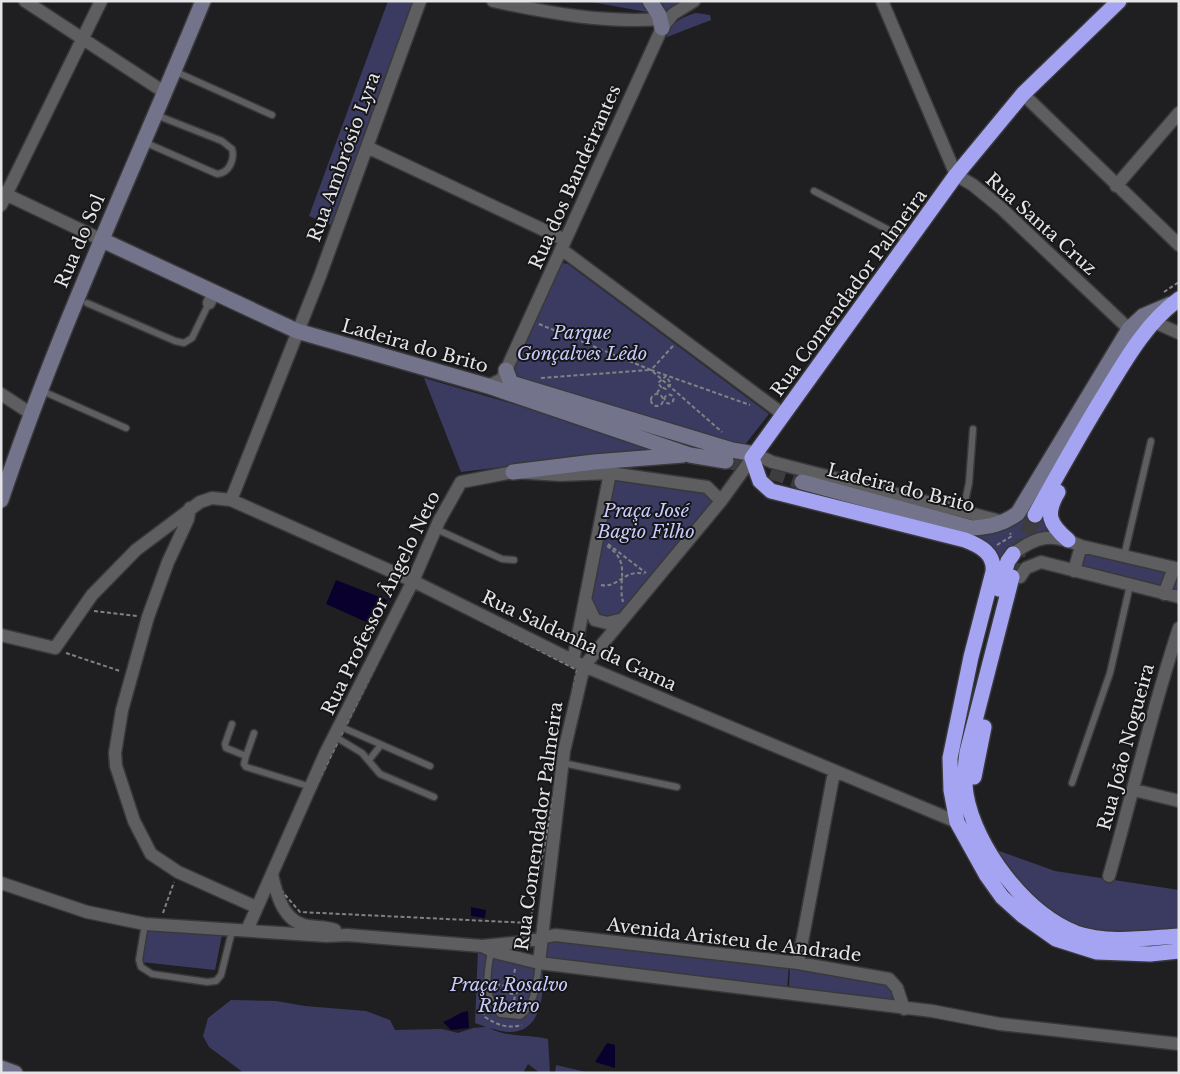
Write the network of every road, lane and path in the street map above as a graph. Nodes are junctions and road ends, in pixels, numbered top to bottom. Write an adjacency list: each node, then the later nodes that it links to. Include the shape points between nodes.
1 (26, 1): 11 (street)
2 (101, 1): 11 (street)
3 (203, 1): 12 (main road, Rua do Sol)
4 (420, 1): 19 (street, Rua Ambrósio Lyra)
5 (493, 1): 10 (street, via 537,11)
6 (650, 1): 10 (main road)
7 (694, 1): 10 (street, Rua dos Bandeirantes)
8 (882, 1): 20 (street, Rua Santa Cruz)
9 (1119, 1): 14 (highway, Rua Comendador Palmeira)
10 (661, 24): 26 (street, Rua dos Bandeirantes)
11 (82, 39): 13 (street); 23 (street)
12 (174, 71): 13 (main road, Rua do Sol); 17 (lane)
13 (164, 92): 16 (main road, Rua do Sol)
14 (1023, 94): 20 (highway, Rua Comendador Palmeira); 21 (street)
15 (1179, 113): 21 (street)
16 (154, 114): 18 (main road, Rua do Sol); 18 (lane, via 222,141 232,149 232,162 226,171 217,174)
17 (272, 115)
18 (143, 141): 24 (main road, Rua do Sol)
19 (367, 147): 26 (street); 33 (street, Rua Ambrósio Lyra)
20 (956, 175): 25 (highway, Rua Comendador Palmeira); 34 (street, Rua Santa Cruz, via 1001,208)
21 (1116, 186): 27 (street)
22 (814, 191): 25 (lane)
23 (3, 197): 24 (street)
24 (102, 240): 28 (main road, Ladeira do Brito); 29 (main road, Rua do Sol)
25 (909, 241): 51 (highway, Rua Comendador Palmeira)
26 (563, 245): 31 (street, Rua dos Bandeirantes); 36 (street)
27 (1179, 245)
28 (211, 298): 29 (lane, via 192,338 184,342); 33 (main road, Ladeira do Brito)
29 (81, 301): 45 (main road, Rua do Sol)
30 (1176, 301): 32 (highway); 34 (main road, via 1144,316)
31 (528, 320): 38 (path); 42 (street, Rua dos Bandeirantes)
32 (1154, 322): 35 (street); 37 (highway)
33 (299, 327): 42 (main road, Ladeira do Brito, via 488,386); 63 (street, Rua Ambrósio Lyra)
34 (1129, 329): 68 (main road, Ladeira do Brito, via 1018,513)
35 (1179, 333)
36 (683, 340): 38 (path, via 674,344); 51 (street)
37 (1120, 368): 67 (highway); 71 (highway, via 1114,397 1051,508 1050,517 1055,528)
38 (651, 370): 39 (path); 40 (path); 41 (path)
39 (666, 376): 41 (path); 43 (path); 49 (path)
40 (539, 378)
41 (661, 379): 43 (path); 44 (path, via 658,383)
42 (504, 380): 56 (main road, Ladeira do Brito); 57 (main road, Ladeira do Brito)
43 (669, 386): 44 (path, via 664,390); 54 (path)
44 (661, 387): 46 (path)
45 (40, 389): 50 (main road, Rua do Sol); 52 (lane)
46 (658, 393): 48 (path); 48 (path, via 650,398 651,404 660,406)
47 (1, 394): 50 (street)
48 (663, 399): 48 (path, via 671,394 673,396 669,405)
49 (753, 406)
50 (30, 413): 62 (main road, Rua do Sol)
51 (784, 415): 57 (highway, Rua Comendador Palmeira)
52 (126, 428)
53 (973, 429): 66 (lane, via 969,483)
54 (728, 438)
55 (1151, 441): 74 (lane)
56 (690, 455): 58 (main road, Ladeira do Brito); 59 (main road)
57 (753, 456): 64 (street, Rua Comendador Palmeira); 66 (street); 72 (highway, via 760,481 771,491 965,540)
58 (726, 462)
59 (513, 472): 60 (street, Rua Professor Ângelo Neto, via 560,475); 69 (street, Rua Professor Ângelo Neto, via 461,482)
60 (610, 473): 64 (street, Rua Professor Ângelo Neto, via 707,487); 70 (street, Rua Comendador Palmeira)
61 (802, 482): 68 (main road, Ladeira do Brito, via 972,528)
62 (1, 500)
63 (231, 500): 65 (street, Rua Saldanha da Gama, via 212,498); 82 (street, Rua Saldanha da Gama)
64 (721, 501): 81 (street, Rua Comendador Palmeira)
65 (190, 508): 87 (street, Rua Saldanha da Gama, via 136,550 92,595); 89 (street)
66 (963, 511): 68 (street)
67 (1035, 515)
68 (1007, 525): 72 (path, via 1012,536)
69 (436, 529): 75 (lane, via 502,559); 82 (street, Rua Professor Ângelo Neto)
70 (597, 542): 78 (street, Rua Comendador Palmeira); 79 (path, via 614,550); 81 (path, via 599,537)
71 (1074, 543): 73 (street, via 1047,537 1029,542); 74 (street); 77 (street)
72 (986, 551): 93 (highway, via 992,558 994,572)
73 (1014, 554): 93 (highway, via 1003,574 984,639)
74 (1124, 556): 76 (street)
75 (514, 560)
76 (1176, 569): 84 (street)
77 (1074, 571): 80 (street, via 1041,562 1026,568); 83 (street)
78 (590, 575): 79 (path, via 602,586); 86 (street, Rua Comendador Palmeira)
79 (624, 576): 81 (path, via 636,572); 88 (path, via 622,599)
80 (1016, 577): 125 (highway, via 973,783 980,819 1007,877 1041,913 1076,932 1093,937)
81 (653, 580): 88 (street, Rua Comendador Palmeira)
82 (413, 581): 94 (street, Rua Saldanha da Gama); 98 (street, Rua Professor Ângelo Neto)
83 (1130, 585): 84 (street); 105 (lane, via 1110,673)
84 (1164, 594): 85 (street)
85 (1179, 597)
86 (585, 600): 88 (street, via 595,620 607,623); 94 (street, Rua Comendador Palmeira)
87 (82, 610): 89 (path); 92 (street, Rua Saldanha da Gama)
88 (627, 614): 94 (street, Rua Comendador Palmeira)
89 (148, 617): 112 (street, via 122,710 116,766 124,796 145,846 158,861)
90 (1179, 628): 108 (street, Rua João Nogueira, via 1159,687)
91 (1, 635): 92 (street)
92 (52, 649): 95 (path)
93 (971, 657): 111 (highway, via 950,758)
94 (578, 664): 102 (street, Rua Comendador Palmeira); 104 (street, Rua Saldanha da Gama)
95 (120, 671)
96 (232, 724): 100 (lane, via 226,748)
97 (254, 733): 100 (lane)
98 (339, 733): 98 (path, via 415,586 577,670 530,923 300,912 279,888 274,871); 99 (lane); 101 (lane); 106 (street, Rua Professor Ângelo Neto)
99 (381, 745): 101 (lane); 103 (lane)
100 (246, 756): 106 (lane, via 246,767)
101 (369, 760): 109 (lane, via 380,774)
102 (563, 762): 107 (lane); 124 (street, Rua Comendador Palmeira)
103 (430, 766)
104 (834, 772): 111 (street, Rua Saldanha da Gama); 129 (street)
105 (1072, 783)
106 (311, 787): 113 (street, Rua Professor Ângelo Neto)
107 (677, 787)
108 (1134, 790): 110 (street); 114 (street, Rua João Nogueira)
109 (434, 797)
110 (1179, 801)
111 (957, 822): 127 (highway, via 1002,897 1022,916 1056,939 1096,952 1150,954)
112 (178, 872): 116 (street); 119 (path)
113 (272, 875): 116 (street, Rua Professor Ângelo Neto); 117 (street, via 276,892)
114 (1109, 876)
115 (1, 883): 118 (street, via 87,912)
116 (256, 907): 120 (street, Rua Professor Ângelo Neto)
117 (290, 916): 122 (street); 123 (street, via 300,924)
118 (145, 924): 119 (street); 121 (lane, via 139,960 141,967 152,974 207,982 216,981 222,975)
119 (159, 925): 121 (street)
120 (247, 930): 121 (street); 122 (street)
121 (232, 931)
122 (284, 933): 123 (street)
123 (347, 935): 126 (street)
124 (540, 936): 126 (street, Avenida Aristeu de Andrade); 128 (street, Rua Comendador Palmeira); 129 (street, Avenida Aristeu de Andrade, via 555,935)
125 (1179, 936)
126 (486, 948): 128 (street); 128 (lane, via 489,1000 500,1014 520,1016 527,1010)
127 (1179, 951)
128 (539, 963): 131 (street)
129 (798, 963): 131 (street, Avenida Aristeu de Andrade, via 889,979 897,988)
130 (520, 985): 130 (path, via 513,979 506,986 510,994 515,995 520,992)
131 (904, 1009): 132 (street, via 1000,1024)
132 (1179, 1044)
133 (1, 1068): 134 (main road)
134 (15, 1073)

